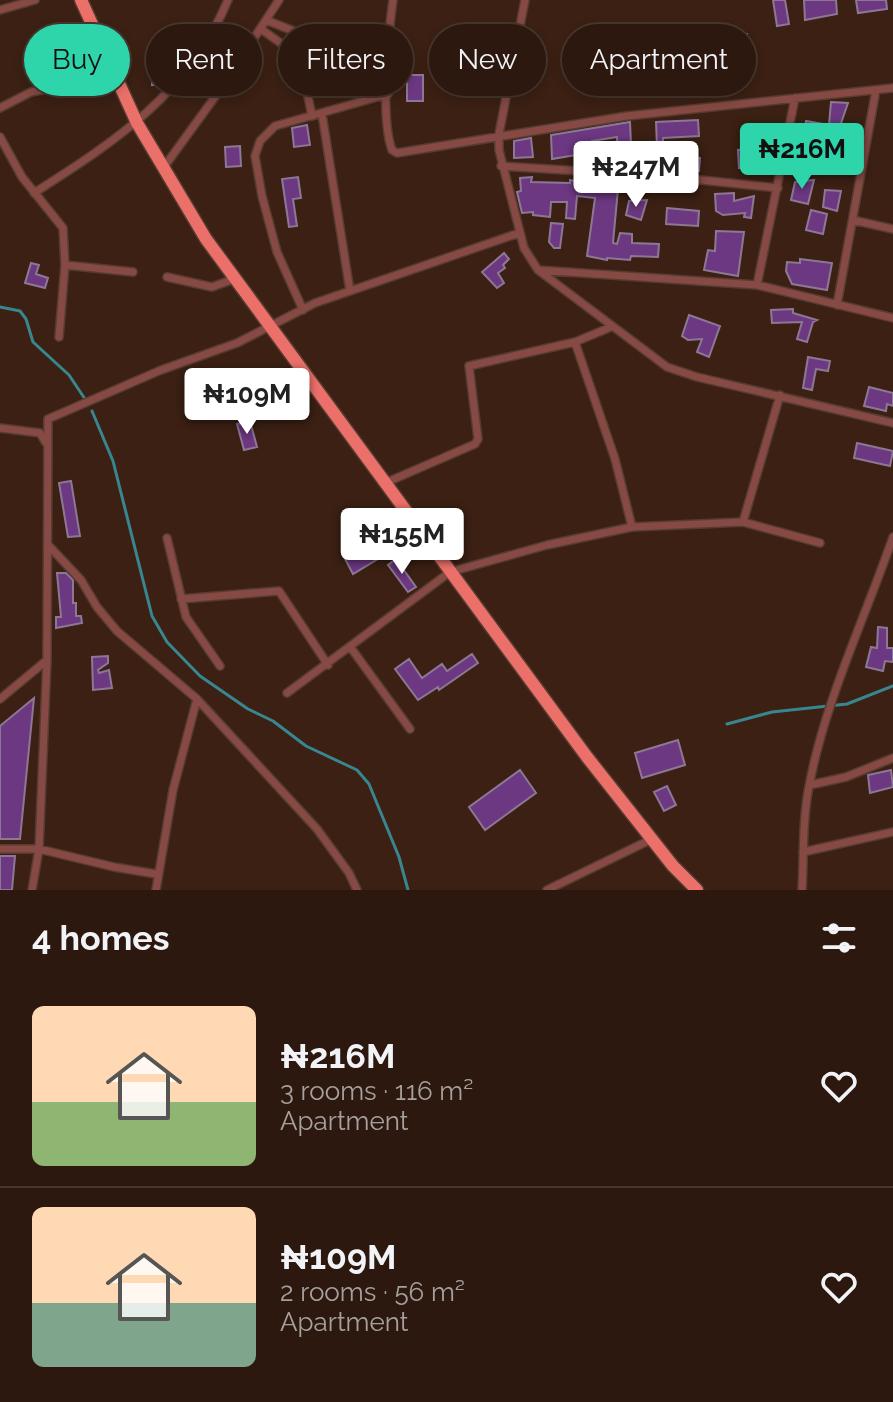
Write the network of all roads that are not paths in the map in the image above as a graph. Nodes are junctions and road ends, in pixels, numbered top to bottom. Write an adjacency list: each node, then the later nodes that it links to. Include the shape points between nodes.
1 (35, 0): 7 (street)
2 (81, 0): 23 (highway)
3 (228, 0): 23 (street, via 192,64)
4 (279, 0): 8 (street)
5 (393, 0): 9 (street)
6 (525, 0): 24 (street)
7 (0, 10)
8 (266, 20): 10 (street); 11 (street)
9 (391, 24)
10 (278, 25)
11 (262, 27)
12 (262, 30): 22 (street, via 300,57)
13 (893, 88): 14 (street)
14 (876, 90): 19 (street); 30 (street)
15 (24, 96): 20 (street)
16 (213, 96): 27 (street)
17 (381, 96): 21 (street)
18 (388, 96): 24 (street, via 389,142 397,153)
19 (795, 98): 24 (street); 28 (street)
20 (0, 108)
21 (322, 114): 22 (street); 39 (street)
22 (312, 116): 41 (street, via 275,126 260,141 255,156 277,252)
23 (137, 123): 27 (highway); 29 (street)
24 (499, 134): 26 (street)
25 (0, 137): 29 (street)
26 (501, 166): 28 (street); 32 (street)
27 (162, 168): 37 (highway)
28 (778, 188): 38 (street)
29 (34, 193): 33 (street, via 62,226)
30 (853, 220): 31 (street); 40 (street)
31 (893, 229)
32 (519, 233): 34 (street); 39 (street)
33 (65, 265): 35 (street); 45 (street)
34 (538, 270): 38 (street); 44 (street)
35 (133, 272)
36 (167, 277): 37 (street, via 212,287)
37 (234, 279): 43 (highway)
38 (757, 285): 40 (street)
39 (350, 291): 41 (street)
40 (837, 305): 42 (street)
41 (303, 310): 43 (street)
42 (893, 318)
43 (269, 325): 50 (street, via 237,343 48,419); 51 (highway)
44 (611, 327): 46 (street); 47 (street, via 667,367)
45 (59, 337)
46 (575, 342): 51 (street, via 469,366 475,444); 53 (street)
47 (780, 395): 48 (street); 52 (street)
48 (893, 423)
49 (0, 428): 50 (street, via 40,433)
50 (48, 453): 57 (street)
51 (385, 483): 58 (highway)
52 (743, 522): 53 (street); 56 (street)
53 (632, 527): 58 (street)
54 (893, 537): 69 (street, via 822,732)
55 (167, 538): 59 (street)
56 (820, 543)
57 (49, 546): 61 (street); 66 (street, via 117,631)
58 (450, 572): 60 (street); 71 (highway)
59 (181, 599): 62 (street, via 279,591); 63 (street, via 186,617)
60 (351, 648): 62 (street); 67 (street)
61 (47, 660): 65 (street); 73 (street)
62 (328, 665): 64 (street)
63 (220, 666)
64 (287, 693)
65 (0, 699)
66 (197, 699): 75 (street); 78 (street, via 317,829)
67 (410, 729)
68 (893, 758): 69 (street)
69 (810, 785): 74 (street)
70 (893, 832): 74 (street)
71 (652, 839): 79 (street); 80 (highway)
72 (0, 849): 73 (street)
73 (39, 849): 75 (street); 76 (street)
74 (803, 852): 81 (street)
75 (156, 874): 77 (street)
76 (32, 890)
77 (156, 890)
78 (357, 890)
79 (547, 890)
80 (697, 890)
81 (802, 890)

